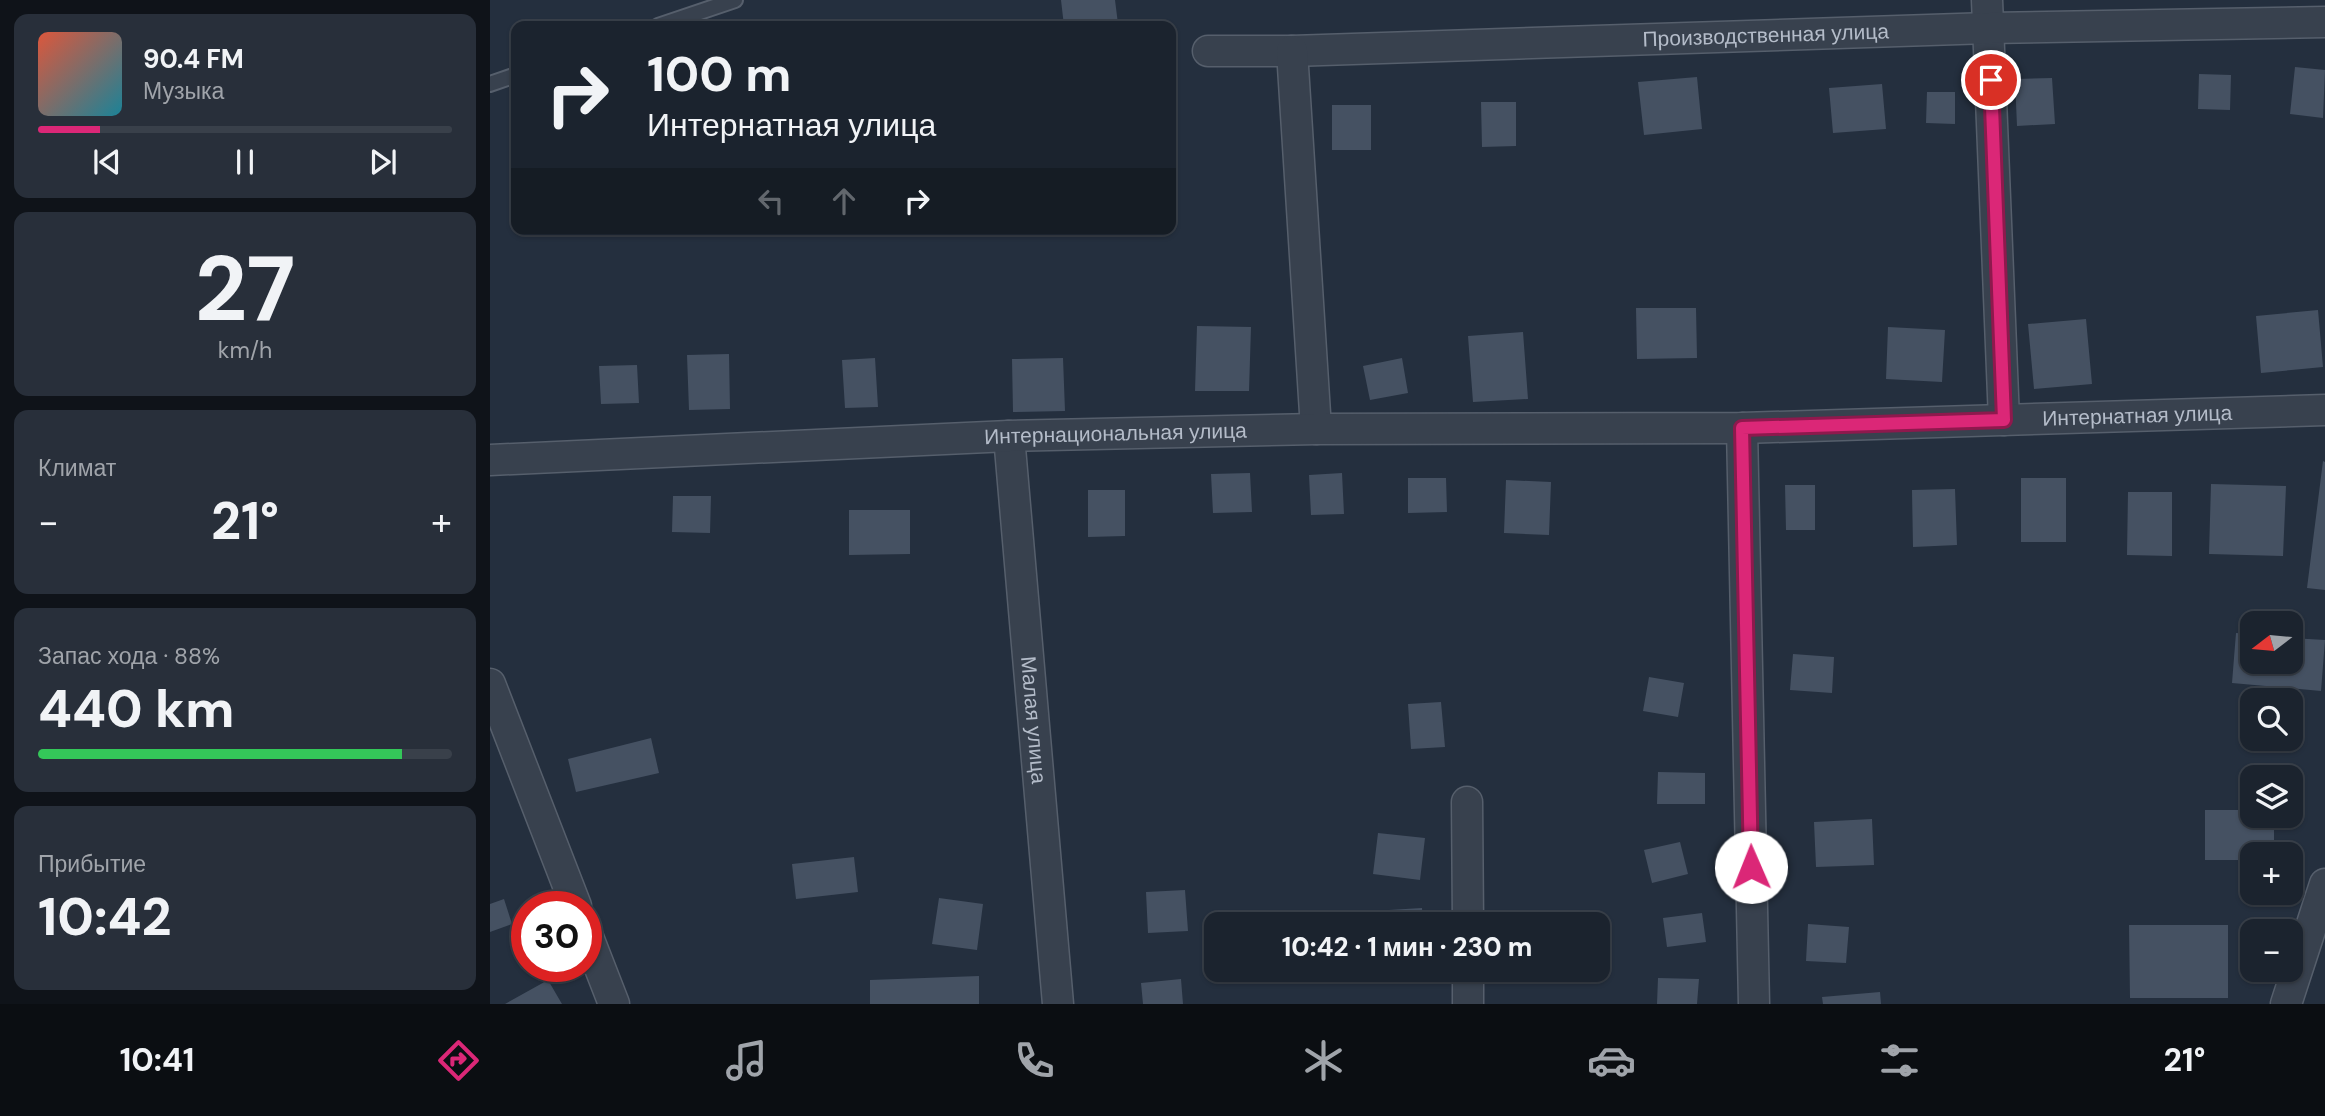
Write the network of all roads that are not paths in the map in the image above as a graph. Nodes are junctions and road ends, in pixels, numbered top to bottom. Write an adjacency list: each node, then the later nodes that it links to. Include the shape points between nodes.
1 (735, 0): 3 (lane)
2 (1988, 14): 4 (street, Производственная улица); 6 (street, Производственная улица); 10 (street)
3 (673, 21)
4 (2325, 22)
5 (1208, 51): 6 (street, Производственная улица)
6 (1292, 51): 12 (street)
7 (511, 77): 8 (lane)
8 (490, 84)
9 (2325, 410): 10 (street, Интернатная улица)
10 (2004, 420): 11 (street, Интернатная улица)
11 (1742, 428): 12 (street, Интернациональная улица); 25 (street)
12 (1316, 429): 13 (street, Интернациональная улица)
13 (1009, 436): 14 (street, Интернациональная улица); 23 (street, Малая улица)
14 (490, 460)
15 (490, 684): 18 (street)
16 (1467, 802): 19 (street)
17 (2325, 884): 26 (street)
18 (570, 891)
19 (1468, 912)
20 (602, 973): 22 (street)
21 (1468, 982): 24 (street)
22 (614, 1004)
23 (1058, 1004)
24 (1468, 1004)
25 (1754, 1004)
26 (2286, 1004)

